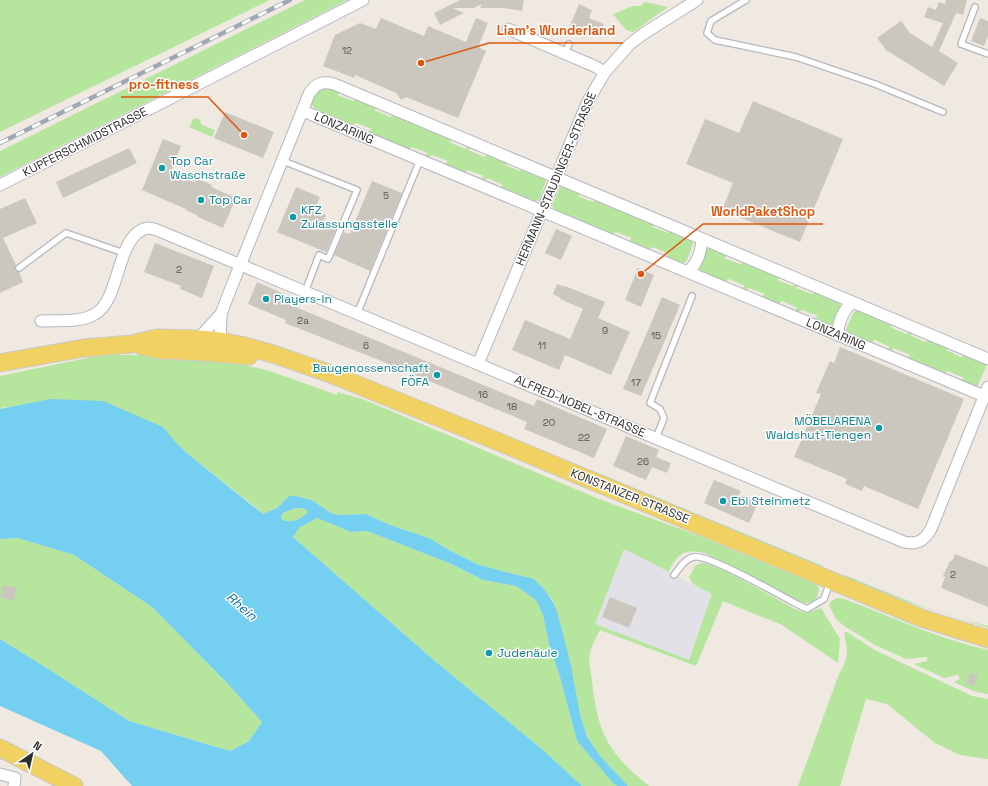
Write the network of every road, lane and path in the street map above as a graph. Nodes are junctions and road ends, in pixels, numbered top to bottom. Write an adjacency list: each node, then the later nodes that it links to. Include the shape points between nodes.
1 (363, 0): 13 (street, KUPFERSCHMIDSTRASSE)
2 (697, 0): 7 (street, HERMANN-STAUDINGER-STRASSE, via 643,34 629,45)
3 (746, 0): 9 (lane, via 711,21 706,33 715,40 796,57 875,84)
4 (975, 7): 6 (lane, via 961,44)
5 (508, 29): 7 (street, via 567,48)
6 (988, 54)
7 (605, 72): 12 (street, HERMANN-STAUDINGER-STRASSE, via 588,101)
8 (303, 111): 10 (street, LONZARING); 11 (street); 12 (street, LONZARING, via 314,86 326,82)
9 (943, 112)
10 (420, 160): 14 (street, LONZARING); 24 (lane)
11 (283, 161): 17 (street); 20 (lane, via 357,190 328,259 319,255)
12 (557, 177): 14 (street, HERMANN-STAUDINGER-STRASSE); 15 (street, LONZARING)
13 (0, 185)
14 (542, 211): 19 (street, LONZARING); 32 (street, HERMANN-STAUDINGER-STRASSE)
15 (702, 239): 19 (street, via 699,257); 22 (street, LONZARING)
16 (124, 253): 17 (street, ALFRED-NOBEL-STRASSE, via 136,234 148,228); 18 (lane, via 66,233); 25 (street, ALFRED-NOBEL-STRASSE, via 107,302 97,314 84,319)
17 (240, 265): 20 (street, ALFRED-NOBEL-STRASSE); 23 (street)
18 (19, 268)
19 (688, 272): 26 (street, LONZARING)
20 (305, 292): 24 (street, ALFRED-NOBEL-STRASSE)
21 (692, 296): 34 (lane, via 650,403 660,409 664,418)
22 (852, 302): 26 (street, via 841,317); 30 (street, LONZARING)
23 (221, 314): 27 (street); 28 (street)
24 (357, 314): 32 (street, ALFRED-NOBEL-STRASSE)
25 (41, 321)
26 (838, 335): 33 (street, LONZARING)
27 (220, 341): 28 (main road, KONSTANZER STRASSE); 29 (main road, KONSTANZER STRASSE)
28 (201, 345): 29 (main road, KONSTANZER STRASSE, via 244,356); 31 (main road, KONSTANZER STRASSE, via 157,338)
29 (273, 354): 36 (main road, KONSTANZER STRASSE, via 328,373 499,442)
30 (988, 358)
31 (0, 363)
32 (478, 364): 34 (street, ALFRED-NOBEL-STRASSE)
33 (986, 391): 34 (street, ALFRED-NOBEL-STRASSE, via 930,529 926,537 912,544)
34 (656, 438)
35 (674, 575): 36 (lane, via 685,561 693,557 704,557 807,608 824,599)
36 (831, 580): 37 (main road, KONSTANZER STRASSE, via 922,618)
37 (988, 639)
38 (0, 748): 41 (main road)
39 (0, 774): 40 (street, via 15,778)
40 (14, 786)
41 (74, 786)

